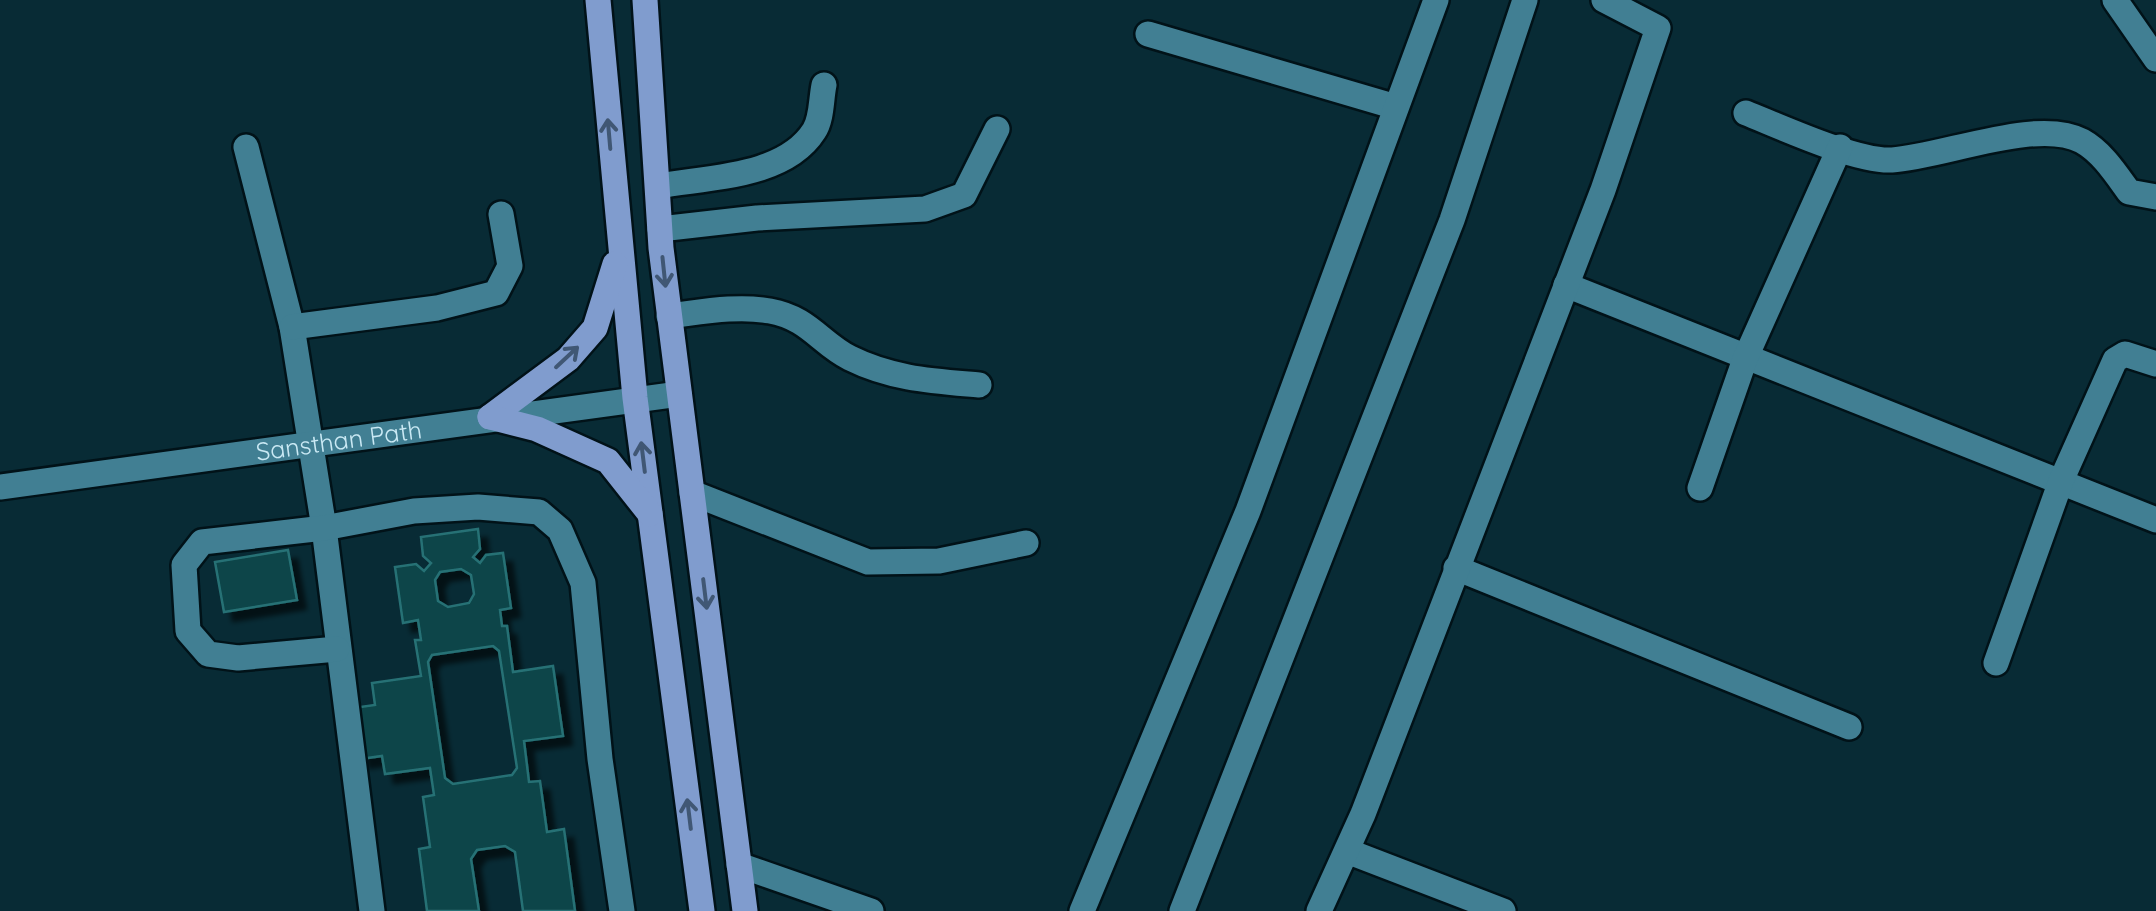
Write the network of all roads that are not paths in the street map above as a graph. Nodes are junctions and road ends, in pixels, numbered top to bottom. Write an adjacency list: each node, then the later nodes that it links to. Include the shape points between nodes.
1 (598, 0): 19 (main road, one-way to 1)
2 (645, 0): 15 (main road)
3 (1436, 0): 10 (street)
4 (1526, 0): 50 (street, via 1452,220)
5 (1604, 0): 20 (street, via 1658,28)
6 (2114, 0): 8 (street)
7 (1148, 34): 10 (street)
8 (2156, 59)
9 (824, 85): 15 (street, via 816,128 797,150 749,170)
10 (1396, 107): 49 (street, via 1248,511)
11 (1746, 113): 14 (street)
12 (998, 129): 18 (street, via 964,195 925,208)
13 (246, 147): 22 (street)
14 (1840, 147): 16 (street, via 1889,160 2026,134 2080,140 2130,192); 23 (street)
15 (658, 186): 18 (main road)
16 (2156, 197)
17 (501, 214): 22 (street, via 510,266 496,293 437,308)
18 (660, 229): 21 (main road, one-way to 21)
19 (618, 252): 27 (main road); 28 (main road, one-way to 19, via 568,359 595,328)
20 (1566, 285): 23 (street); 38 (street)
21 (669, 316): 25 (street, via 726,308 772,311 811,326 846,357 903,378); 26 (main road)
22 (292, 327): 29 (street)
23 (1746, 359): 30 (street); 32 (street)
24 (2156, 364): 30 (street, via 2125,354 2115,360)
25 (979, 385)
26 (679, 394): 27 (street, Sansthan Path); 33 (main road)
27 (635, 398): 28 (street, Sansthan Path); 34 (main road, one-way to 27)
28 (490, 417): 29 (street, Sansthan Path); 34 (main road, via 538,429 608,460)
29 (311, 445): 31 (street, Sansthan Path); 36 (street)
30 (2061, 481): 35 (street); 40 (street)
31 (0, 487)
32 (1700, 488)
33 (692, 493): 37 (street, via 868,562 939,560); 43 (main road, one-way to 43)
34 (650, 514): 46 (main road, one-way to 34)
35 (2156, 520)
36 (324, 528): 39 (street); 39 (street, via 202,542 184,565 183,592 188,631 208,654); 45 (street, via 478,507 539,512 560,530 582,583)
37 (1026, 543)
38 (1456, 568): 41 (street); 42 (street)
39 (337, 650): 44 (street)
40 (1996, 663)
41 (1849, 727)
42 (1347, 850): 51 (street); 52 (street)
43 (739, 866): 47 (main road); 48 (street)
44 (372, 911)
45 (622, 911)
46 (702, 911)
47 (746, 911)
48 (871, 911)
49 (1082, 911)
50 (1182, 911)
51 (1319, 911)
52 (1503, 911)

